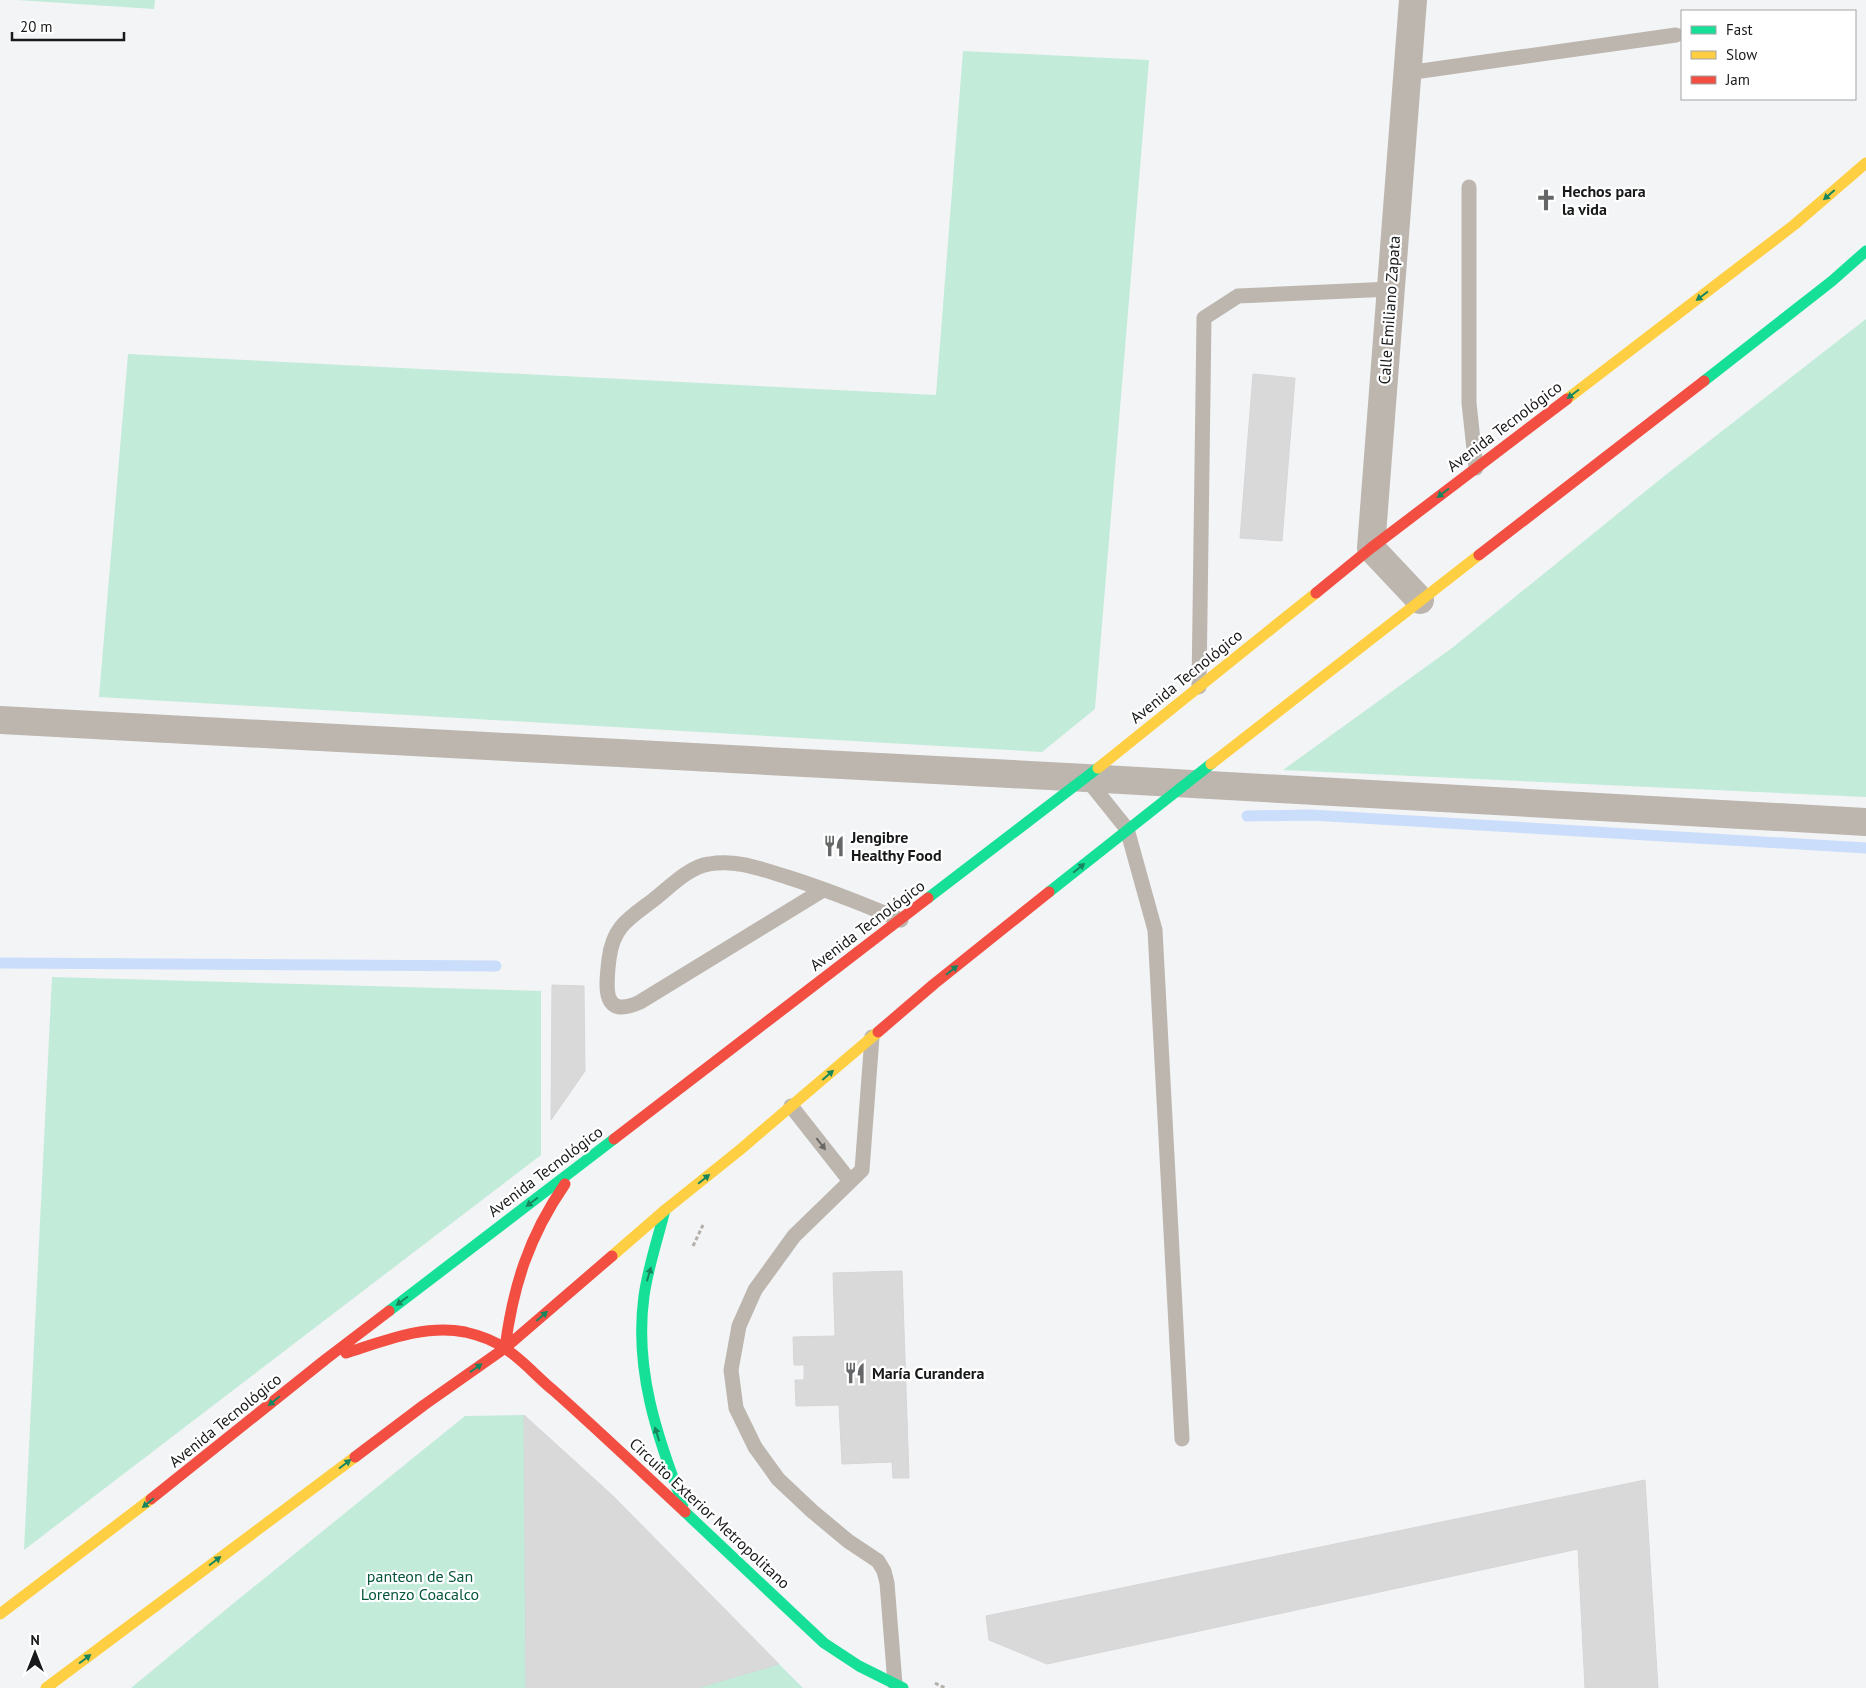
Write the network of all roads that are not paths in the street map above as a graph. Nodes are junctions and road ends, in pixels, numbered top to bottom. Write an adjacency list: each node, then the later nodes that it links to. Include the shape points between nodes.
1 (1413, 0): 3 (street, Calle Emiliano Zapata)
2 (1676, 35): 3 (lane)
3 (1408, 73): 7 (street, Calle Emiliano Zapata)
4 (1866, 163): 8 (main road, Avenida Tecnológico, one-way to 8, via 1794,225)
5 (1469, 187): 8 (lane, via 1469,403)
6 (1866, 251): 10 (main road, via 1832,282)
7 (1391, 289): 9 (street, Calle Emiliano Zapata); 11 (lane, via 1238,296 1204,318)
8 (1476, 468): 9 (main road, Avenida Tecnológico, one-way to 9)
9 (1371, 548): 10 (street); 11 (main road, Avenida Tecnológico)
10 (1420, 600): 14 (main road)
11 (1198, 687): 13 (main road, Avenida Tecnológico)
12 (0, 720): 13 (street)
13 (1086, 778): 14 (street); 16 (lane); 18 (main road, Avenida Tecnológico)
14 (1186, 784): 15 (street); 16 (main road)
15 (1866, 822)
16 (1127, 829): 19 (main road, one-way to 16); 26 (lane, via 1155,930)
17 (823, 890): 17 (lane, via 750,865 708,864 692,870 622,924 610,951 608,999 616,1006 628,1008 640,1002); 18 (lane)
18 (900, 920): 21 (main road, Avenida Tecnológico)
19 (872, 1037): 20 (main road, one-way to 19); 22 (lane, via 864,1163 862,1170)
20 (791, 1106): 22 (lane, one-way to 22); 23 (main road, one-way to 20)
21 (584, 1162): 24 (main road, via 560,1191 534,1238 512,1303); 25 (main road, Avenida Tecnológico, one-way to 25)
22 (850, 1181): 29 (lane, via 794,1236 755,1290 739,1326 731,1370 736,1408 754,1447 778,1479 848,1541 878,1561 884,1571)
23 (666, 1210): 24 (main road, one-way to 23); 27 (main road, one-way to 23, via 654,1423 640,1343 644,1293)
24 (505, 1348): 25 (main road, Circuito Exterior Metropolitano, via 473,1333 422,1331 392,1337); 27 (main road, Circuito Exterior Metropolitano); 30 (main road, one-way to 24)
25 (326, 1360): 28 (main road, Avenida Tecnológico, one-way to 28, via 119,1525)
26 (1182, 1439)
27 (686, 1513): 29 (main road, Circuito Exterior Metropolitano, via 824,1643 859,1666)
28 (0, 1614)
29 (899, 1686)
30 (46, 1688)

